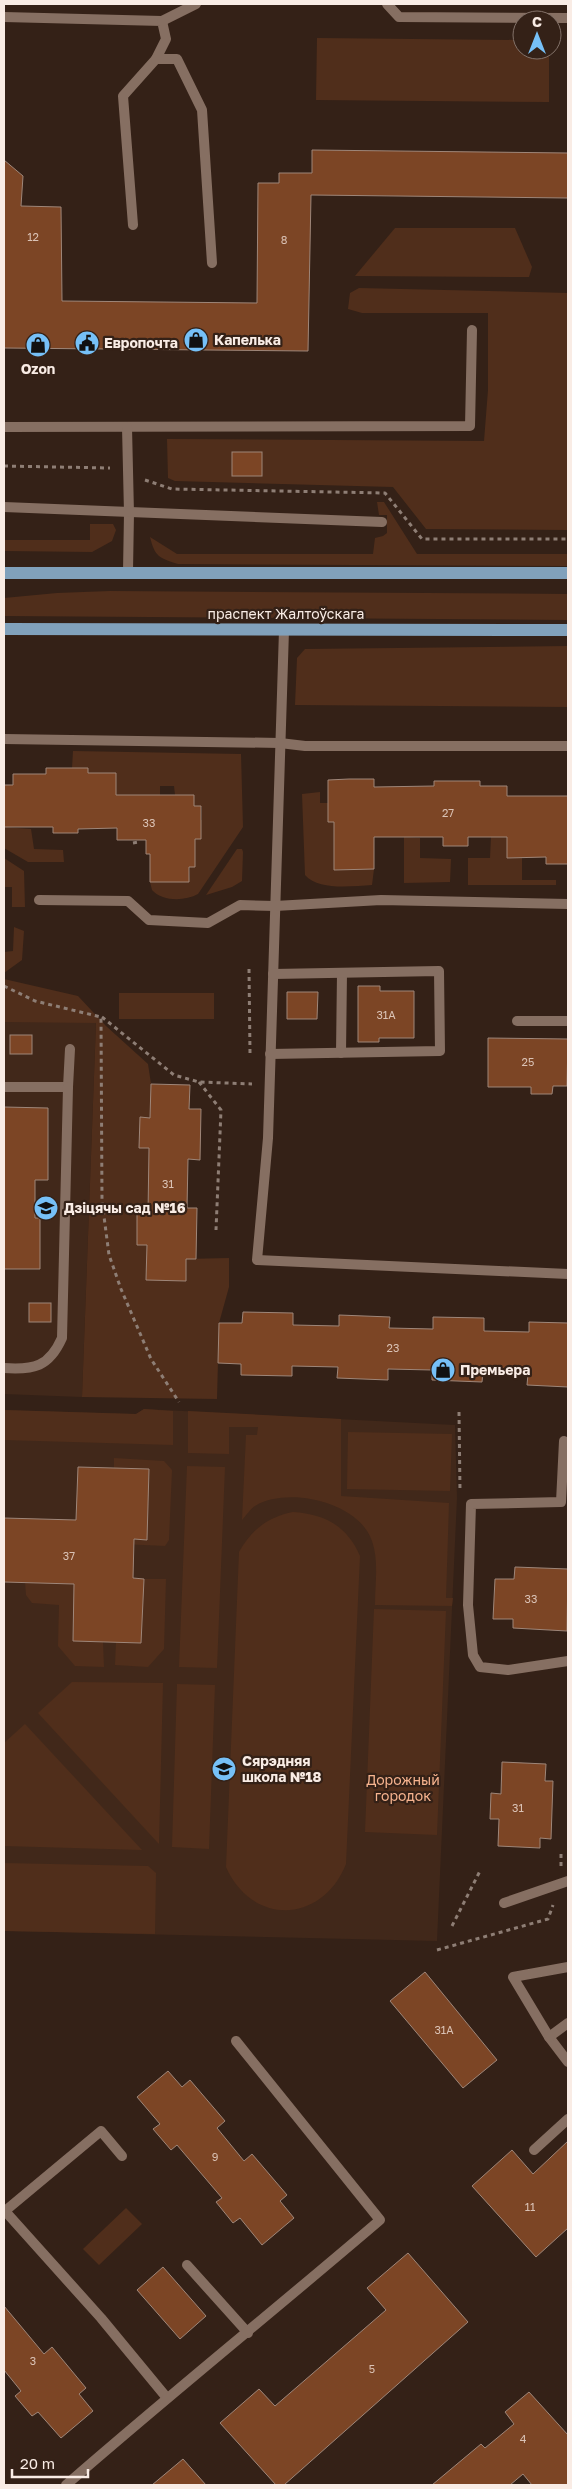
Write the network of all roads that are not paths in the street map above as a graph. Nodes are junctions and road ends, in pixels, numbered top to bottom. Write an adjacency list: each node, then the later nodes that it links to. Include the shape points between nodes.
1 (196, 4): 5 (lane)
2 (387, 4): 4 (lane, via 399,17)
3 (4, 17): 5 (lane)
4 (568, 18)
5 (162, 21): 6 (lane, via 166,39)
6 (156, 59): 7 (lane, via 123,96); 8 (lane, via 177,59 202,110)
7 (133, 225)
8 (212, 263)
9 (472, 330): 11 (lane, via 470,426)
10 (4, 426): 11 (lane)
11 (127, 426): 13 (lane)
12 (4, 507): 13 (lane)
13 (129, 513): 14 (lane); 15 (lane)
14 (382, 522)
15 (128, 571): 16 (main road); 17 (main road)
16 (568, 572)
17 (4, 573)
18 (4, 629): 19 (main road, праспект Жалтоўскага)
19 (284, 630): 20 (main road, праспект Жалтоўскага); 22 (lane)
20 (568, 630)
21 (4, 740): 22 (lane)
22 (280, 743): 23 (lane, via 305,746); 26 (lane)
23 (568, 746)
24 (39, 900): 26 (lane, via 128,900 149,920 208,923 240,905)
25 (568, 904): 26 (lane, via 381,900)
26 (275, 906): 28 (lane)
27 (342, 973): 28 (lane); 32 (lane); 32 (lane, via 439,971 440,1051)
28 (273, 974): 33 (lane)
29 (517, 1021): 30 (lane)
30 (568, 1021)
31 (70, 1049): 35 (lane)
32 (341, 1053): 33 (lane)
33 (270, 1054): 36 (lane, via 268,1138 256,1260)
34 (4, 1087): 35 (lane)
35 (68, 1087): 37 (lane, via 62,1338 56,1352 41,1364 26,1369)
36 (568, 1274)
37 (4, 1368)
38 (564, 1441): 39 (lane, via 561,1502 471,1504 468,1604 472,1655 480,1667 508,1670)
39 (568, 1661)
40 (568, 1881): 41 (lane)
41 (504, 1903)
42 (568, 1967): 44 (lane, via 513,1977)
43 (568, 2023): 44 (lane)
44 (549, 2037): 46 (lane)
45 (236, 2041): 51 (lane, via 380,2220)
46 (568, 2062)
47 (568, 2118): 48 (lane)
48 (534, 2150)
49 (122, 2156): 52 (lane, via 101,2131 5,2211)
50 (187, 2265): 51 (lane)
51 (248, 2333): 52 (lane)
52 (167, 2398): 53 (lane)
53 (66, 2485)

